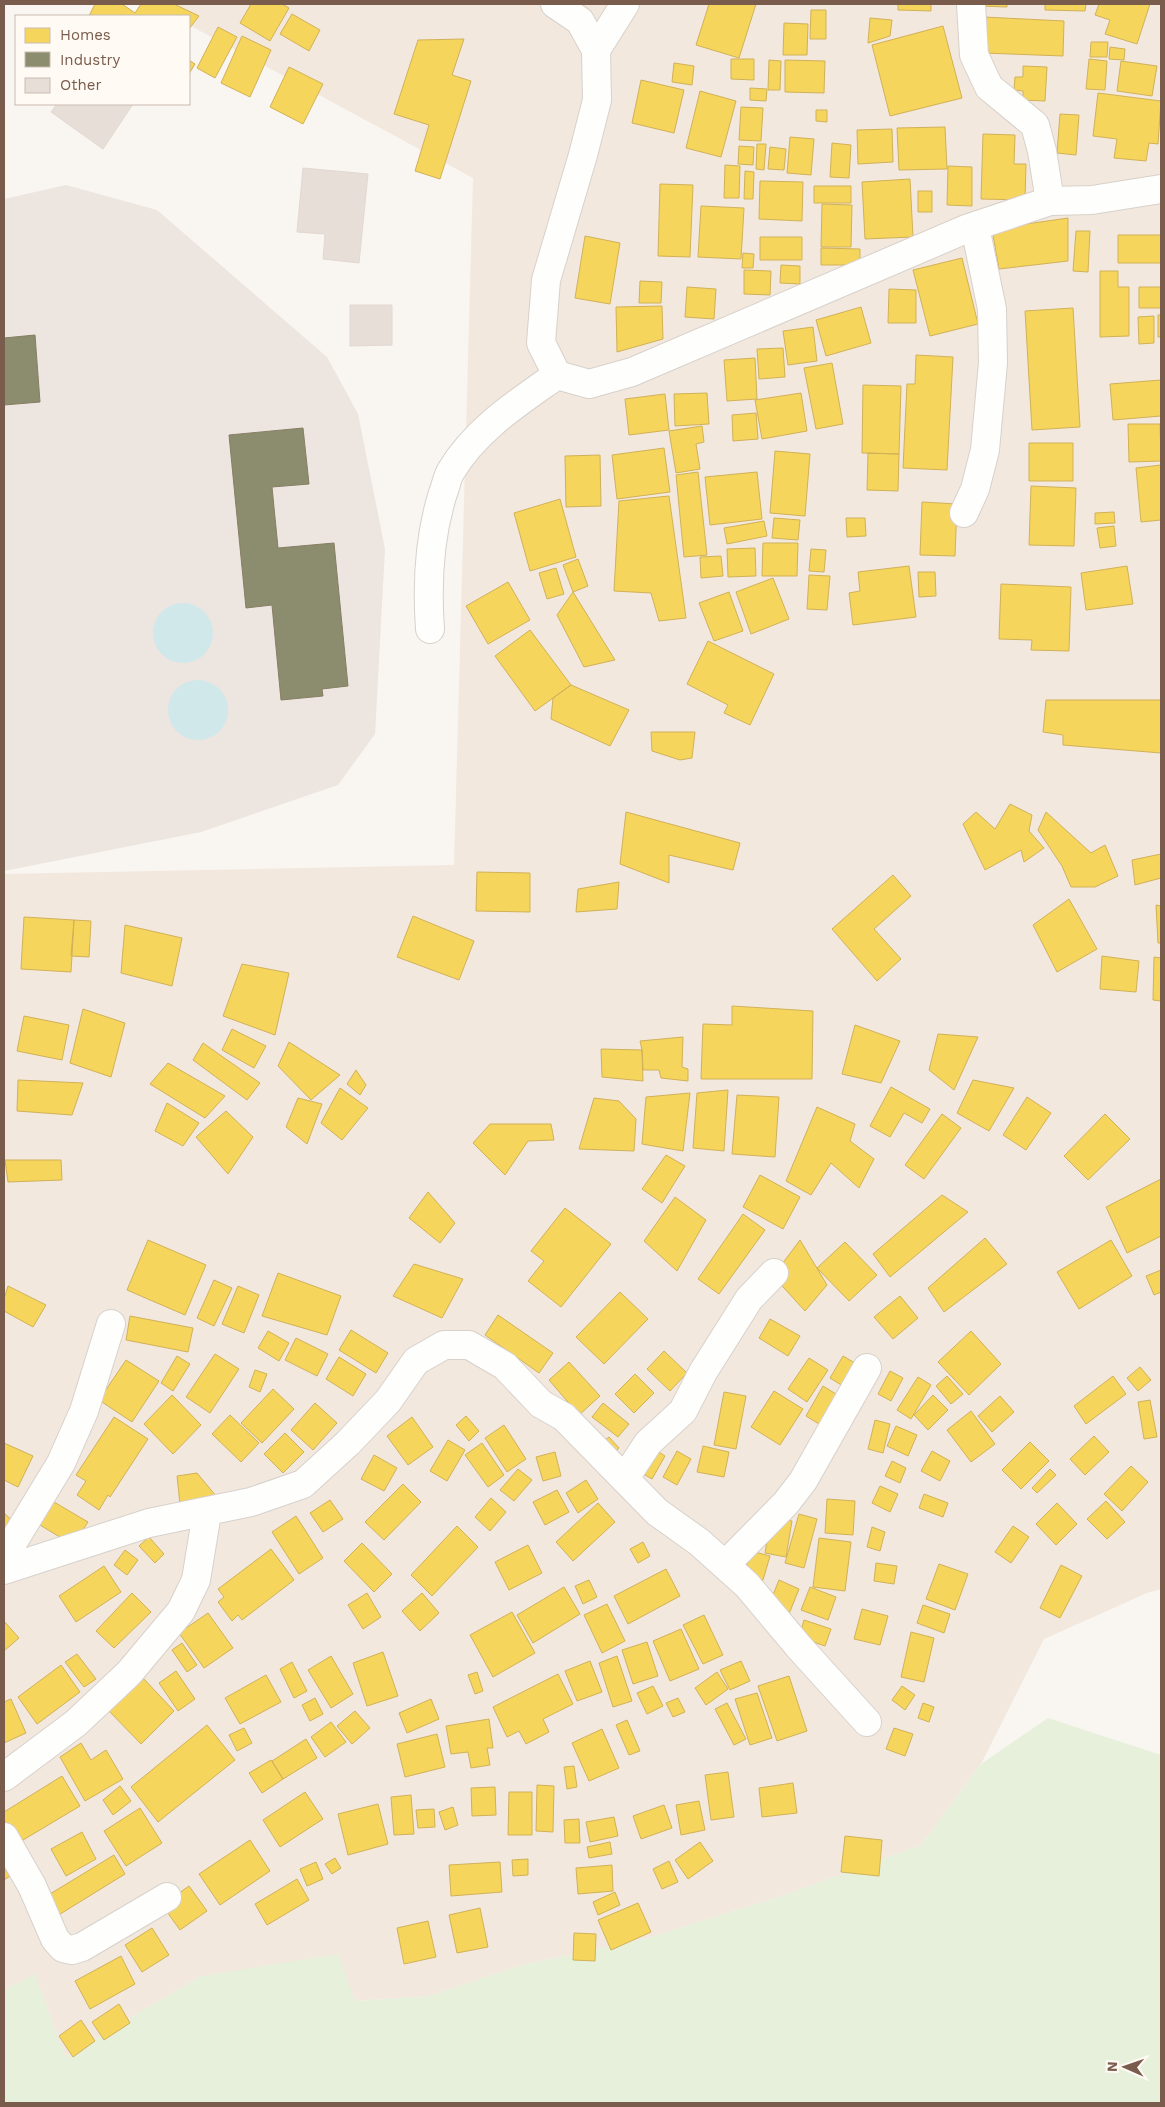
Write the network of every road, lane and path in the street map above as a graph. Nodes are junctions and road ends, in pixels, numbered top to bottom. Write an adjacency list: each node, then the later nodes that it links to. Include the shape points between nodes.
1 (555, 4): 4 (street, via 580,21)
2 (625, 4): 4 (street)
3 (971, 4): 6 (street, via 974,56 989,87 1034,125)
4 (596, 50): 8 (street, via 597,100 546,280 541,343)
5 (1161, 189): 6 (street, via 1092,200)
6 (1050, 201): 7 (street)
7 (975, 227): 8 (street, via 632,372 589,384); 9 (street, via 992,309 993,363 985,450 975,490)
8 (557, 375): 10 (street, via 498,417 450,472 436,516 430,563)
9 (964, 513)
10 (430, 629)
11 (774, 1273): 14 (street, via 739,1314 683,1411 648,1443)
12 (111, 1324): 16 (street, via 84,1411 61,1463)
13 (867, 1368): 17 (street, via 804,1481)
14 (625, 1478): 15 (street, via 564,1417 541,1404 505,1366 469,1345 444,1345 416,1361 388,1401 303,1484); 17 (street, via 657,1512 699,1542)
15 (207, 1513): 18 (street, via 149,1523); 20 (street, via 196,1580 181,1611 128,1673 76,1723)
16 (4, 1557)
17 (725, 1566): 19 (street, via 760,1599 799,1648)
18 (4, 1570)
19 (867, 1722)
20 (4, 1778)
21 (4, 1836): 22 (street, via 62,1948 82,1947)
22 (168, 1897)

